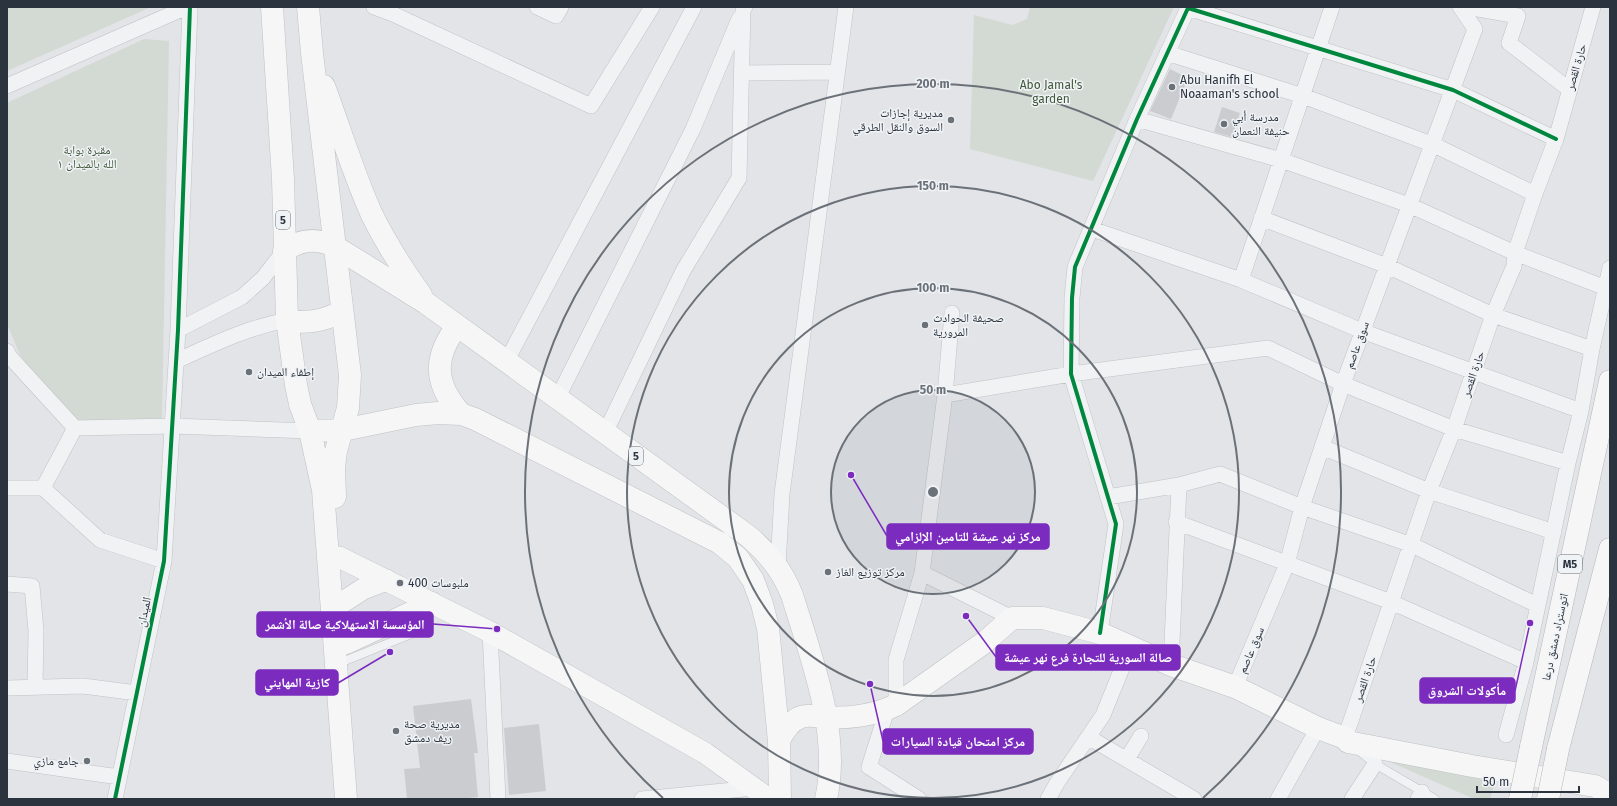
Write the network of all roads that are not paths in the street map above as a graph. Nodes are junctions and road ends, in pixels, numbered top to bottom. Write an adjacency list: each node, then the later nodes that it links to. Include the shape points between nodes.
1 (189, 7): 20 (street); 45 (street, الميدان)
2 (272, 7): 33 (main road, 5, via 283,179)
3 (374, 7): 6 (street, via 591,106)
4 (537, 7): 5 (street, via 556,16)
5 (561, 7)
6 (652, 7)
7 (694, 7): 50 (street)
8 (846, 7): 18 (street)
9 (1332, 7): 15 (street)
10 (1460, 7): 21 (street, سوق عاصم, via 1476,29)
11 (1467, 7): 22 (street, via 1518,16 1509,43)
12 (1593, 7): 22 (street, حارة القصر)
13 (310, 8): 16 (main road)
14 (742, 8): 19 (street); 56 (street, via 693,129)
15 (1319, 48): 17 (street, via 1188,8); 21 (street); 23 (street)
16 (312, 53): 32 (main road); 39 (main road, via 372,215 388,246)
17 (1167, 53): 23 (street); 24 (street)
18 (837, 72): 19 (street); 80 (street, via 782,494)
19 (742, 73): 64 (street, via 739,178 683,271)
20 (7, 86)
21 (1453, 90): 25 (street); 26 (street, سوق عاصم)
22 (1570, 90): 25 (street, حارة القصر)
23 (1303, 96): 26 (street); 27 (street)
24 (1137, 119): 27 (street); 31 (street)
25 (1556, 139): 28 (street, حارة القصر)
26 (1434, 144): 28 (street); 29 (street, سوق عاصم)
27 (1281, 160): 29 (street); 30 (street)
28 (1535, 194): 34 (street, حارة القصر)
29 (1409, 205): 34 (street); 35 (street, سوق عاصم)
30 (1261, 218): 35 (street); 37 (street)
31 (1092, 229): 37 (street); 52 (street, via 1075,267)
32 (334, 246): 33 (main road, 5, via 321,241 307,240); 39 (main road, 5); 40 (main road)
33 (284, 251): 43 (main road, 5); 45 (street, via 263,278 242,297)
34 (1515, 253): 38 (street); 42 (street, حارة القصر, via 1514,266)
35 (1387, 266): 42 (street); 46 (street, سوق عاصم)
36 (1610, 268): 38 (street)
37 (1241, 280): 46 (street)
38 (1606, 288): 47 (street)
39 (426, 303): 44 (main road, 5)
40 (342, 311): 43 (main road, via 318,321); 62 (main road, via 350,375 348,408)
41 (952, 313): 55 (street)
42 (1493, 315): 47 (street); 51 (street, حارة القصر)
43 (287, 320): 49 (street, via 239,333); 63 (main road, 5, via 296,385)
44 (457, 326): 50 (main road, 5); 58 (main road, via 441,355 440,371 443,387 450,402)
45 (178, 330): 49 (street, الميدان)
46 (1362, 331): 51 (street); 54 (street, سوق عاصم)
47 (1592, 349): 57 (street)
48 (8, 355): 60 (street)
49 (176, 360): 59 (street, الميدان)
50 (506, 362): 56 (main road, 5)
51 (1474, 372): 57 (street); 61 (street, حارة القصر)
52 (1071, 374): 54 (street, via 1268,348); 55 (street); 71 (street)
53 (1610, 381): 127 (main road, اتوستراد دمشق درعا / M5, bridge)
54 (1343, 384): 61 (street); 65 (street, سوق عاصم)
55 (945, 395): 81 (street)
56 (557, 399): 64 (main road, 5)
57 (1581, 411): 66 (street)
58 (461, 414): 62 (main road, via 416,415); 106 (main road, via 720,543 738,558 753,580 768,628)
59 (173, 426): 60 (street); 63 (street); 78 (street, الميدان)
60 (75, 428): 69 (street)
61 (1454, 429): 66 (street); 70 (street, حارة القصر)
62 (343, 430): 63 (main road); 77 (main road, via 334,468)
63 (310, 431): 115 (main road, via 323,490)
64 (605, 434): 80 (main road, 5, via 748,536)
65 (1322, 447): 70 (street); 72 (street, سوق عاصم)
66 (1568, 463): 74 (street)
67 (1179, 485): 71 (street); 72 (street, via 1220,474); 73 (street)
68 (7, 488): 69 (street)
69 (43, 488): 78 (street, via 100,540)
70 (1429, 491): 74 (street); 75 (street, حارة القصر)
71 (1108, 497): 90 (street, via 1116,524)
72 (1302, 507): 75 (street); 79 (street, سوق عاصم)
73 (1176, 522): 79 (street); 94 (street)
74 (1554, 532): 87 (street)
75 (1412, 545): 85 (street, حارة القصر); 87 (street)
76 (1610, 549): 128 (main road, bridge, via 1558,749)
77 (339, 557): 82 (street); 84 (main road)
78 (164, 561): 98 (street, الميدان)
79 (1287, 564): 85 (street); 96 (street, سوق عاصم)
80 (778, 566): 100 (main road, 5, via 792,595 820,688)
81 (922, 573): 88 (street); 99 (street, via 896,660)
82 (386, 580): 84 (street, via 363,589); 86 (street)
83 (7, 584): 95 (street, via 32,586 36,630)
84 (343, 602): 92 (main road)
85 (1391, 602): 93 (street); 105 (street, حارة القصر)
86 (428, 604): 89 (street); 92 (main road)
87 (1537, 605): 93 (street)
88 (1012, 618): 90 (main road, via 1043,618); 99 (main road, via 985,642)
89 (490, 632): 111 (street, via 705,753); 117 (street)
90 (1100, 632): 91 (main road)
91 (1131, 646): 94 (main road); 104 (street, via 1103,715)
92 (347, 652): 116 (main road)
93 (1526, 662): 102 (street)
94 (1171, 665): 96 (main road)
95 (35, 687): 97 (street); 98 (street, via 83,686)
96 (1235, 687): 101 (main road)
97 (7, 688)
98 (137, 693): 110 (street, الميدان)
99 (891, 708): 100 (main road, via 867,715); 121 (street, via 869,767)
100 (826, 718): 106 (main road, via 802,716 784,730); 120 (main road, 5, via 830,763)
101 (1318, 728): 105 (main road); 124 (street)
102 (1506, 735)
103 (1141, 736): 107 (street)
104 (1088, 737): 107 (street); 122 (street)
105 (1346, 740): 109 (lane); 113 (main road, via 1472,766 1595,786)
106 (779, 741): 119 (main road)
107 (1127, 759): 123 (street)
108 (7, 761): 110 (street)
109 (1375, 764): 112 (lane); 125 (street)
110 (119, 777): 114 (street, الميدان)
111 (762, 794): 118 (street)
112 (1420, 795): 126 (lane)
113 (1610, 795)
114 (115, 799)
115 (346, 799)
116 (358, 799)
117 (498, 799)
118 (642, 799)
119 (780, 799)
120 (826, 799)
121 (919, 799)
122 (1048, 799)
123 (1194, 799)
124 (1278, 799)
125 (1352, 799)
126 (1435, 799)
127 (1520, 799)
128 (1548, 799)

